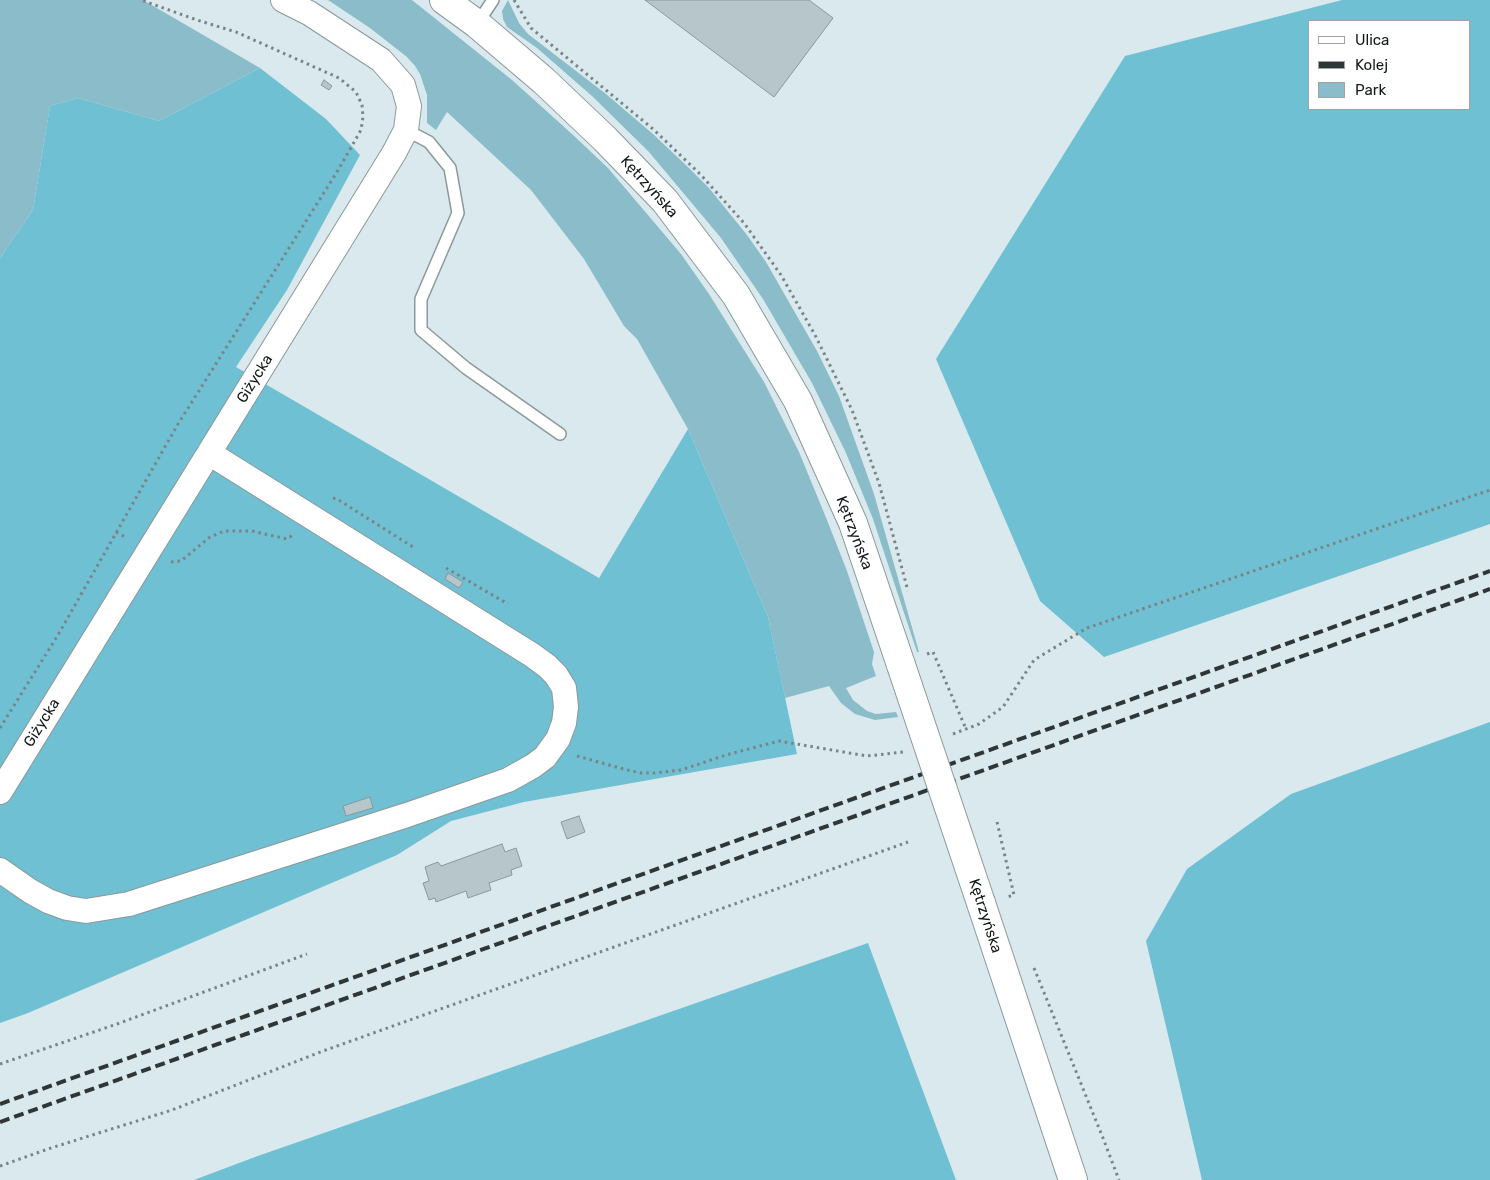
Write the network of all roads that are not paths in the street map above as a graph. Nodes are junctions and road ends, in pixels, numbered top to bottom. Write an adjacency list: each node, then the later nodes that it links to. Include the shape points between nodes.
1 (283, 0): 5 (street, Giżycka, via 381,60 403,85 409,106)
2 (444, 0): 4 (street, Kętrzyńska)
3 (493, 0): 4 (lane)
4 (477, 24): 10 (street, Kętrzyńska, bridge, via 544,81 665,201 736,295 798,400 913,660 997,899)
5 (406, 130): 6 (lane, via 429,142 450,168 458,213 421,300 421,330 466,368); 7 (street, Giżycka)
6 (560, 434)
7 (209, 453): 8 (street, Giżycka); 9 (street, via 547,666 564,688 566,706 558,739 545,757 508,780 129,904 86,911 67,908 30,891)
8 (0, 792)
9 (0, 870)
10 (1073, 1180)

